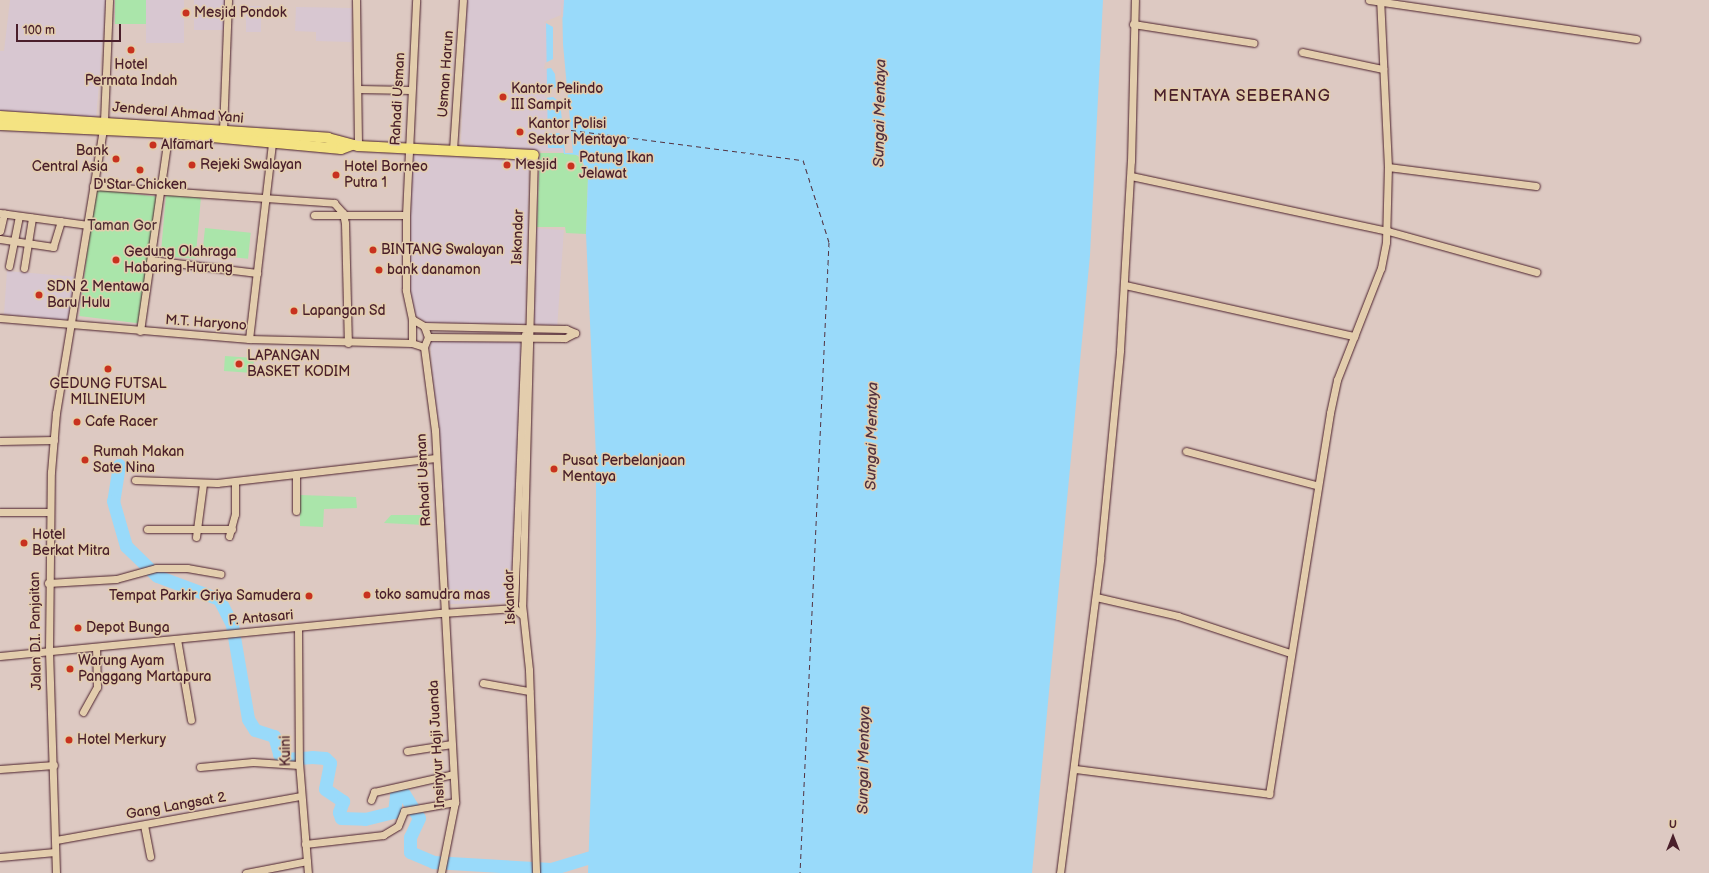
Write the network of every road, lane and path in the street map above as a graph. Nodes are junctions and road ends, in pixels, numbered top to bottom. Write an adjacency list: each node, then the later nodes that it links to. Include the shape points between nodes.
1 (109, 0): 18 (street, Jalan D.I. Panjaitan)
2 (228, 0): 20 (street)
3 (356, 0): 14 (street)
4 (416, 0): 15 (street, Rahadi Usman)
5 (463, 0): 24 (street, Usman Harun)
6 (1135, 0): 9 (street)
7 (1369, 0): 8 (street)
8 (1380, 1): 10 (street); 13 (street)
9 (1133, 24): 11 (street); 27 (street)
10 (1636, 39)
11 (1254, 44)
12 (1302, 52): 13 (street)
13 (1383, 69): 26 (street)
14 (359, 89): 15 (street); 22 (street)
15 (411, 90): 23 (street, Rahadi Usman)
16 (0, 116): 18 (highway, Jenderal Ahmad Yani)
17 (0, 125): 18 (highway, Jenderal Ahmad Yani)
18 (104, 125): 19 (highway, Jenderal Ahmad Yani); 28 (street, Jalan D.I. Panjaitan)
19 (169, 130): 20 (highway, Jenderal Ahmad Yani); 21 (highway, Jenderal Ahmad Yani); 30 (street)
20 (223, 131): 22 (highway, Jenderal Ahmad Yani, via 328,138)
21 (272, 143): 22 (highway, Jenderal Ahmad Yani, via 341,149); 31 (street)
22 (355, 146): 23 (highway, Jenderal Ahmad Yani)
23 (408, 148): 24 (highway, Jenderal Ahmad Yani); 35 (street, Rahadi Usman)
24 (453, 150): 25 (highway, Jenderal Ahmad Yani)
25 (534, 155): 55 (street, Iskandar)
26 (1388, 167): 29 (street); 41 (street)
27 (1131, 176): 41 (street); 50 (street)
28 (93, 186): 30 (street); 39 (street, Jalan D.I. Panjaitan)
29 (1536, 186)
30 (161, 191): 31 (street); 45 (street)
31 (266, 198): 33 (street, via 327,201 338,206); 49 (street)
32 (2, 213): 36 (street); 40 (street)
33 (343, 213): 34 (street); 35 (street); 61 (street)
34 (314, 215)
35 (406, 215): 52 (street, Rahadi Usman, via 406,290)
36 (19, 216): 37 (street); 43 (street)
37 (32, 218): 38 (street); 44 (street)
38 (61, 222): 39 (street); 44 (street, via 52,247)
39 (88, 225): 53 (street, Jalan D.I. Panjaitan)
40 (0, 231)
41 (1388, 231): 48 (street); 57 (street, via 1381,268)
42 (0, 239): 43 (street)
43 (14, 241): 44 (street); 46 (street)
44 (27, 243): 47 (street)
45 (151, 260): 49 (street); 56 (street)
46 (10, 266)
47 (24, 268)
48 (1536, 272)
49 (257, 273): 60 (street)
50 (1124, 285): 57 (street); 83 (street)
51 (0, 318): 53 (street, M.T. Haryono)
52 (412, 319): 54 (street); 62 (street, Rahadi Usman)
53 (71, 325): 56 (street, M.T. Haryono); 64 (street, Jalan D.I. Panjaitan)
54 (424, 326): 55 (street); 58 (street)
55 (528, 328): 59 (street, Iskandar); 59 (street, via 566,328 575,333 571,338)
56 (140, 331): 60 (street, M.T. Haryono)
57 (1354, 336): 72 (street, via 1337,380)
58 (428, 337): 59 (street); 63 (street)
59 (527, 338): 84 (street, Iskandar); 86 (street, Iskandar)
60 (249, 339): 61 (street, M.T. Haryono)
61 (348, 343): 62 (street, M.T. Haryono)
62 (412, 343): 63 (street, M.T. Haryono)
63 (424, 347): 67 (street, Rahadi Usman)
64 (54, 440): 65 (street); 75 (street, Jalan D.I. Panjaitan)
65 (0, 441)
66 (1186, 451): 72 (street)
67 (436, 458): 68 (street); 85 (street, Rahadi Usman)
68 (296, 474): 70 (street); 73 (street)
69 (135, 480): 71 (street)
70 (235, 482): 71 (street); 78 (street)
71 (203, 484): 76 (street)
72 (1316, 485): 91 (street)
73 (296, 511)
74 (0, 512): 75 (street)
75 (49, 512): 82 (street, Jalan D.I. Panjaitan)
76 (197, 527): 77 (street); 78 (street); 80 (street)
77 (147, 529)
78 (232, 529): 79 (street)
79 (229, 536)
80 (196, 537)
81 (220, 574): 82 (street, via 187,568 148,571 116,579)
82 (48, 583): 90 (street, Jalan D.I. Panjaitan)
83 (1096, 597): 91 (street, via 1178,616); 103 (street)
84 (514, 608): 85 (street, P. Antasari); 86 (street)
85 (442, 613): 87 (street, P. Antasari); 97 (street, Insinyur Haji Juanda)
86 (522, 615): 94 (street, Iskandar)
87 (298, 628): 88 (street, P. Antasari); 99 (street, Kuini)
88 (177, 639): 89 (street, P. Antasari); 96 (street)
89 (96, 647): 90 (street, P. Antasari); 95 (street, via 96,687)
90 (49, 652): 92 (street, P. Antasari); 100 (street, Jalan D.I. Panjaitan)
91 (1290, 653): 103 (street, via 1269,794)
92 (0, 656)
93 (482, 683): 94 (street)
94 (529, 691): 119 (street, Iskandar)
95 (83, 712)
96 (191, 720)
97 (451, 744): 98 (street); 104 (street, Insinyur Haji Juanda)
98 (407, 751)
99 (299, 764): 101 (street, via 253,762); 105 (street, Kuini)
100 (54, 765): 102 (street); 109 (street, Jalan D.I. Panjaitan)
101 (200, 767)
102 (0, 769)
103 (1076, 769): 120 (street)
104 (453, 774): 106 (street, via 374,792); 107 (street, Insinyur Haji Juanda)
105 (301, 796): 108 (street, Gang Langsat 2); 110 (street, Kuini)
106 (371, 800)
107 (455, 802): 110 (street, via 402,812 399,825 386,834); 115 (street, Insinyur Haji Juanda)
108 (144, 825): 109 (street, Gang Langsat 2); 112 (street)
109 (56, 840): 111 (street, Jalan D.I. Panjaitan)
110 (305, 844): 114 (street, Kuini)
111 (56, 852): 113 (street); 116 (street, Jalan D.I. Panjaitan)
112 (150, 856)
113 (0, 857)
114 (307, 861): 117 (street); 118 (street, Kuini)
115 (442, 871)
116 (56, 873)
117 (246, 873)
118 (308, 873)
119 (536, 873)
120 (1060, 873)

